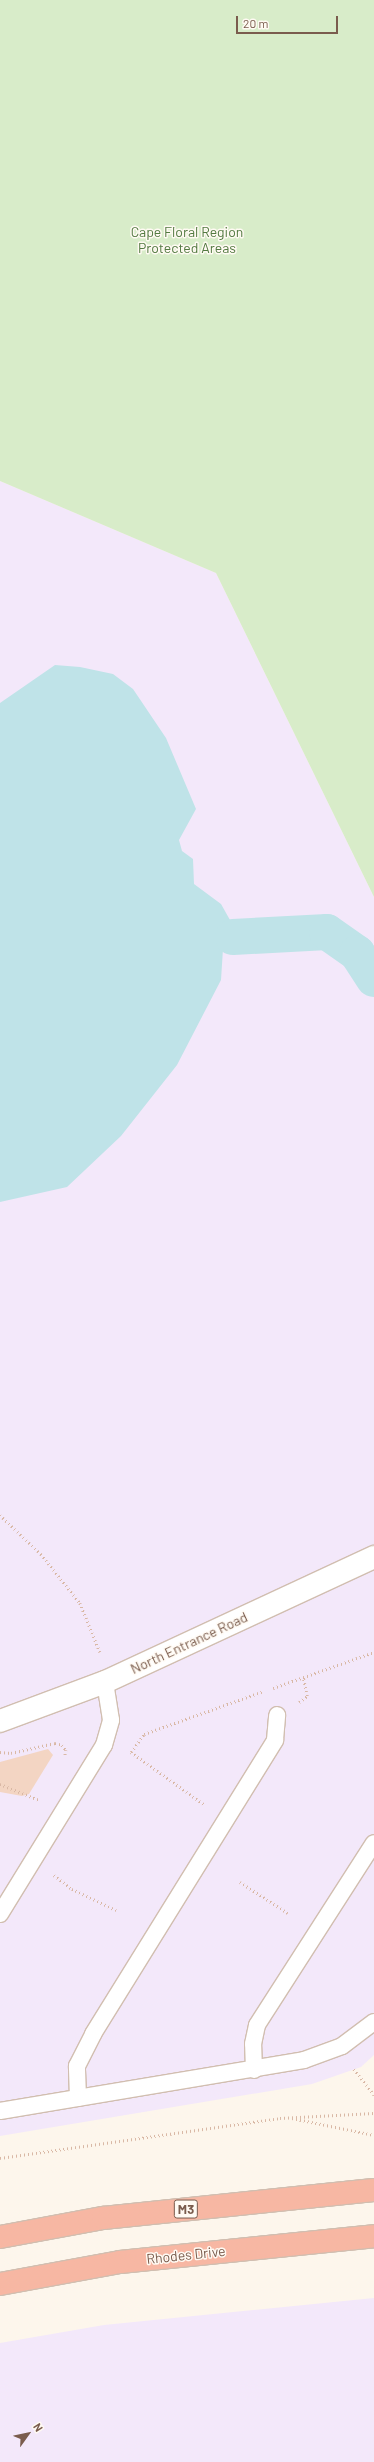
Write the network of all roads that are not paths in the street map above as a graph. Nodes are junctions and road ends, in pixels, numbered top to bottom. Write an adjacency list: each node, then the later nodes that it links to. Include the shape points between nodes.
1 (374, 1557): 2 (street, North Entrance Road)
2 (104, 1682): 4 (street, North Entrance Road); 6 (lane, via 111,1720 104,1745)
3 (277, 1715): 9 (lane, via 275,1740 93,2034 77,2066)
4 (0, 1722)
5 (374, 1843): 8 (lane, via 256,2025 253,2044)
6 (0, 1914)
7 (374, 2022): 8 (lane, via 342,2046 304,2060)
8 (254, 2070): 9 (lane)
9 (78, 2098): 10 (lane)
10 (0, 2111)
11 (374, 2190): 13 (highway, M3, via 103,2218)
12 (374, 2236): 14 (highway, Rhodes Drive, via 120,2262)
13 (0, 2237)
14 (0, 2284)

